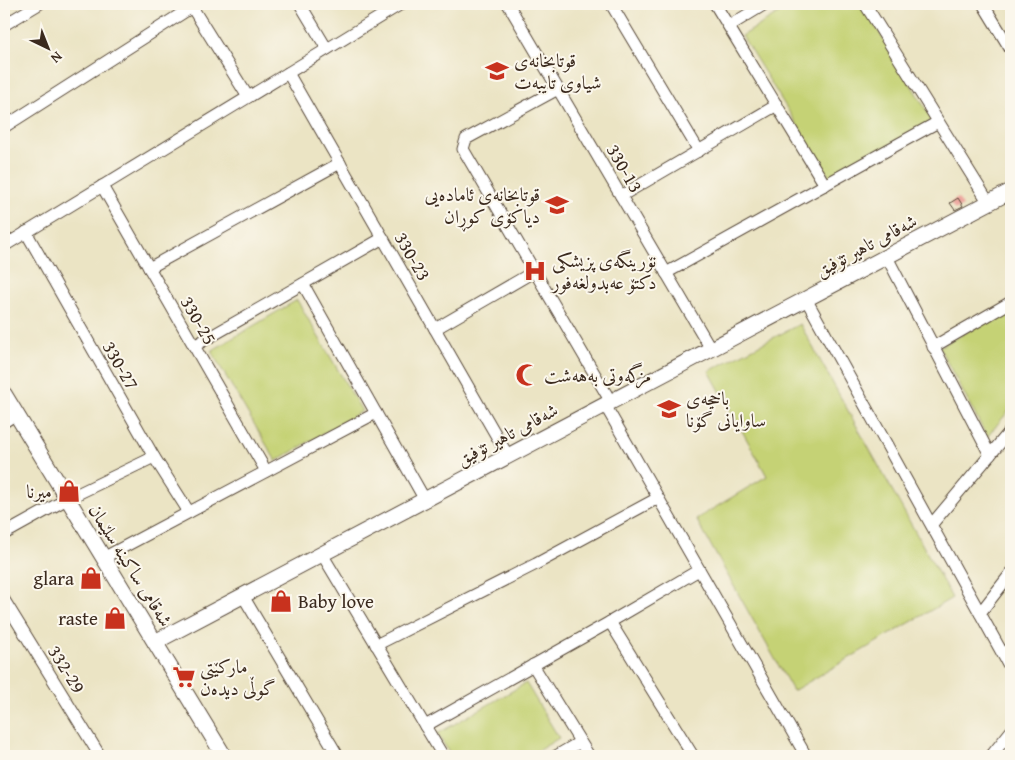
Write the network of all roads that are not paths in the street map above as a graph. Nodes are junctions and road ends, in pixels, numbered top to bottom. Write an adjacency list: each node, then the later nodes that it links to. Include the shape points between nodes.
1 (39, 4): 11 (street)
2 (300, 4): 13 (street)
3 (401, 4): 13 (street)
4 (508, 4): 16 (street, 330-13)
5 (611, 4): 21 (street)
6 (715, 4): 12 (street)
7 (765, 4): 12 (street)
8 (865, 4): 19 (street)
9 (983, 4): 14 (street)
10 (191, 5): 17 (street); 20 (street)
11 (4, 25)
12 (729, 26): 18 (street)
13 (327, 49): 15 (street)
14 (1011, 50)
15 (288, 73): 17 (street); 22 (street, 330-23)
16 (558, 89): 26 (street, 330-13); 33 (street, via 466,139 463,149)
17 (248, 97): 24 (street)
18 (777, 105): 21 (street); 23 (street)
19 (938, 122): 23 (street); 27 (street)
20 (4, 127)
21 (699, 151): 26 (street)
22 (340, 162): 29 (street, 330-23); 32 (street)
23 (825, 185): 34 (street)
24 (102, 186): 28 (street); 32 (street, 330-25)
25 (1011, 191): 27 (street, شەقامی تاهیر تۆفیق)
26 (621, 196): 34 (street, 330-13)
27 (988, 203): 31 (street, شەقامی تاهیر تۆفیق)
28 (26, 232): 30 (street); 49 (street, 330-27)
29 (383, 238): 35 (street); 38 (street, 330-23)
30 (4, 246)
31 (887, 257): 36 (street, شەقامی تاهیر تۆفیق); 40 (street)
32 (149, 268): 39 (street, 330-25)
33 (535, 271): 38 (street); 43 (street)
34 (666, 273): 41 (street, 330-13)
35 (303, 284): 39 (street); 44 (street)
36 (806, 299): 41 (street, شەقامی تاهیر تۆفیق); 55 (street)
37 (1011, 302): 40 (street)
38 (435, 329): 48 (street, 330-23)
39 (194, 346): 50 (street, 330-25)
40 (933, 347): 47 (street)
41 (711, 349): 43 (street, شەقامی تاهیر تۆفیق)
42 (4, 394): 45 (street, شەقامی ساکینە سلێمان)
43 (608, 404): 48 (street, شەقامی تاهیر تۆفیق); 51 (street)
44 (376, 413): 50 (street); 53 (street)
45 (10, 418): 52 (street, شەقامی ساکینە سلێمان)
46 (1011, 430): 47 (street)
47 (990, 455): 55 (street)
48 (508, 456): 53 (street, شەقامی تاهیر تۆفیق)
49 (154, 457): 52 (street); 54 (street, 330-27)
50 (266, 471): 54 (street)
51 (658, 498): 59 (street); 66 (street)
52 (67, 499): 56 (street); 58 (street, شەقامی ساکینە سلێمان)
53 (425, 500): 57 (street, شەقامی تاهیر تۆفیق)
54 (189, 512): 58 (street)
55 (932, 524): 63 (street)
56 (4, 534)
57 (322, 554): 61 (street, شەقامی تاهیر تۆفیق); 66 (street)
58 (103, 558): 65 (street, شەقامی ساکینە سلێمان)
59 (699, 570): 64 (street); 79 (street)
60 (1011, 573): 63 (street)
61 (243, 596): 65 (street, شەقامی تاهیر تۆفیق); 74 (street)
62 (4, 600): 72 (street, 332-29)
63 (980, 613): 68 (street)
64 (610, 622): 67 (street); 78 (street)
65 (155, 642): 73 (street, شەقامی ساکینە سلێمان)
66 (376, 645): 69 (street)
67 (533, 666): 69 (street); 71 (street)
68 (1011, 669)
69 (424, 726): 75 (street)
70 (1011, 731): 80 (street)
71 (580, 742): 76 (street); 77 (street)
72 (100, 756)
73 (224, 756)
74 (338, 756)
75 (443, 756)
76 (556, 756)
77 (589, 756)
78 (693, 756)
79 (806, 756)
80 (991, 756)

